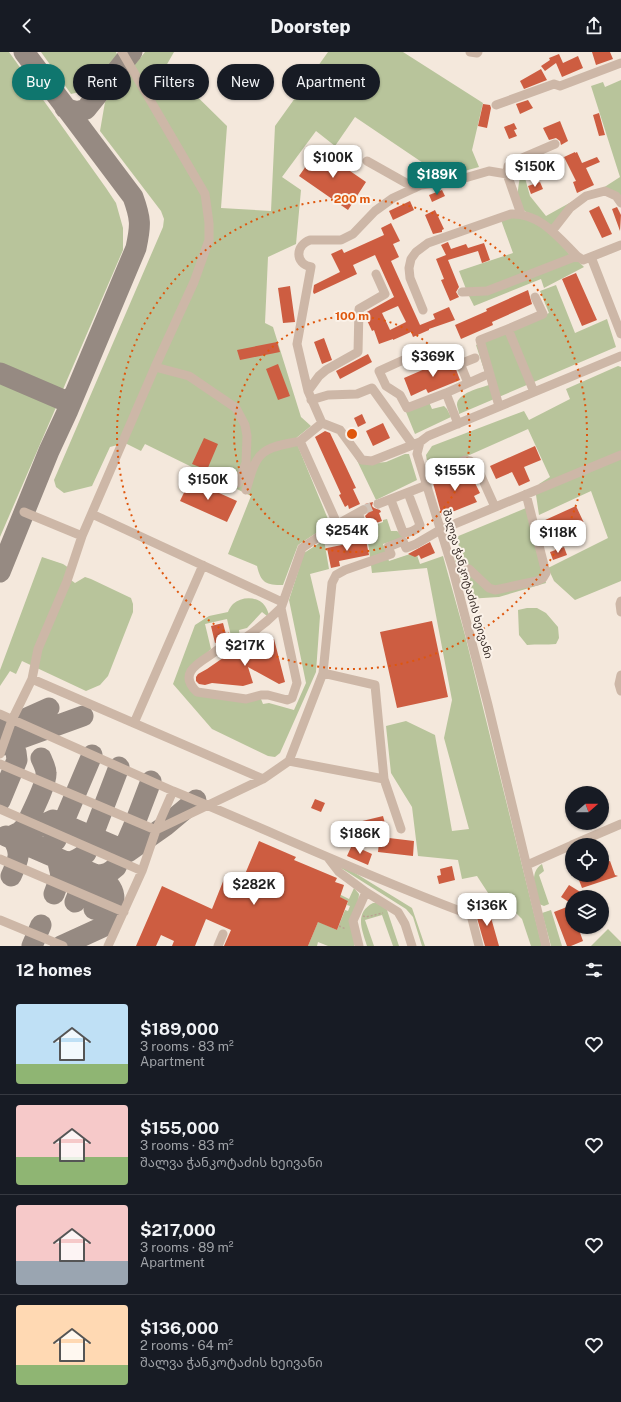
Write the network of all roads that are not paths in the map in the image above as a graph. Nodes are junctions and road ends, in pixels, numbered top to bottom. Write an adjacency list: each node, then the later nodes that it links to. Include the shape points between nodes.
1 (122, 52): 25 (street, via 205,194 209,223 210,240)
2 (470, 52): 3 (street)
3 (478, 52)
4 (621, 63): 5 (street, via 560,86 554,84)
5 (496, 105)
6 (555, 144): 8 (street, via 513,162 508,166)
7 (367, 161): 9 (street)
8 (507, 174): 9 (street, via 490,171 458,180 421,184); 11 (street)
9 (414, 188): 30 (street, via 392,198 353,234 341,240 310,240 302,245 299,257 304,265 311,266 297,344)
10 (621, 203): 12 (street, via 616,196 605,191 586,196 570,208)
11 (521, 214): 12 (street, via 545,224); 19 (street, via 511,214 428,243 416,252 411,259 410,278)
12 (552, 231): 14 (street)
13 (621, 245): 15 (street)
14 (577, 256): 15 (street, via 583,260); 17 (street, via 487,291)
15 (591, 257): 21 (street)
16 (376, 274): 30 (street, via 385,294 358,309 358,352 319,376)
17 (462, 292)
18 (536, 297): 20 (street, via 543,314)
19 (423, 310)
20 (508, 329): 28 (street); 31 (street, via 480,340)
21 (621, 334)
22 (621, 356): 28 (street)
23 (475, 358): 24 (street)
24 (460, 364): 27 (street); 29 (street, via 455,351 435,359 421,352 379,372 386,386 400,394 407,408)
25 (155, 367): 38 (street, via 189,376 236,408 245,425 246,436 246,463); 46 (street)
26 (484, 376): 27 (street)
27 (468, 383): 29 (street)
28 (534, 392): 31 (street)
29 (446, 393): 33 (street)
30 (309, 396): 32 (street); 35 (street, via 357,394 372,388)
31 (500, 406): 33 (street)
32 (322, 423): 34 (street); 35 (street, via 340,430 362,460 372,461)
33 (458, 424): 35 (street)
34 (300, 441): 39 (street, via 263,453 253,467); 47 (street)
35 (417, 443): 37 (street, შალვა ჭანკოტაძის ხეივანი, via 417,454)
36 (621, 455): 41 (street)
37 (426, 482): 40 (street); 44 (street, via 465,460 470,461 478,467); 49 (street, შალვა ჭანკოტაძის ხეივანი)
38 (238, 483)
39 (246, 490)
40 (408, 493): 42 (street); 42 (street, via 420,525 415,530 403,532)
41 (526, 494): 44 (street); 52 (street, via 546,573 543,578 495,590 489,588 469,569)
42 (390, 500): 43 (street)
43 (378, 504)
44 (495, 507): 49 (street)
45 (24, 512): 50 (street)
46 (92, 514): 50 (street); 51 (street)
47 (335, 519)
48 (328, 530): 48 (street, via 361,511 360,533 335,538); 54 (street, via 302,548)
49 (440, 530): 52 (street, შალვა ჭანკოტაძის ხეივანი); 56 (street, via 406,548 403,542 388,547 391,554 336,575 332,583)
50 (82, 536): 58 (street, via 67,581 38,649)
51 (203, 565): 54 (street); 62 (street)
52 (453, 570): 78 (street, შალვა ჭანკოტაძის ხეივანი)
53 (621, 601): 55 (street)
54 (281, 605): 54 (street, via 297,683 292,698 287,700 261,695 246,699 197,692 190,683 190,674 194,667 224,645 243,639 272,618)
55 (621, 612)
56 (323, 673): 64 (street); 67 (street, via 375,685)
57 (621, 675): 59 (street)
58 (32, 678): 61 (street); 62 (street)
59 (621, 691)
60 (0, 714): 61 (street)
61 (12, 720): 63 (street); 68 (street)
62 (134, 723): 66 (street)
63 (0, 754)
64 (289, 761): 66 (street); 67 (street)
65 (0, 764): 73 (street)
66 (263, 779): 69 (street)
67 (384, 779): 72 (street)
68 (173, 791): 69 (street); 73 (street)
69 (208, 806): 73 (street); 76 (street)
70 (0, 809): 79 (street)
71 (621, 824): 74 (street)
72 (401, 829)
73 (156, 830): 79 (street)
74 (588, 838)
75 (565, 848): 78 (street)
76 (328, 858): 80 (street, via 339,872); 89 (street, via 471,915)
77 (0, 859): 81 (street)
78 (527, 865): 90 (street, შალვა ჭანკოტაძის ხეივანი)
79 (142, 871): 81 (street)
80 (366, 892): 87 (street, via 353,921); 88 (street, via 398,912)
81 (124, 912): 85 (street)
82 (0, 920): 84 (street)
83 (223, 934): 86 (street)
84 (63, 946)
85 (108, 946)
86 (218, 946)
87 (359, 946)
88 (412, 946)
89 (479, 946)
90 (546, 946)

